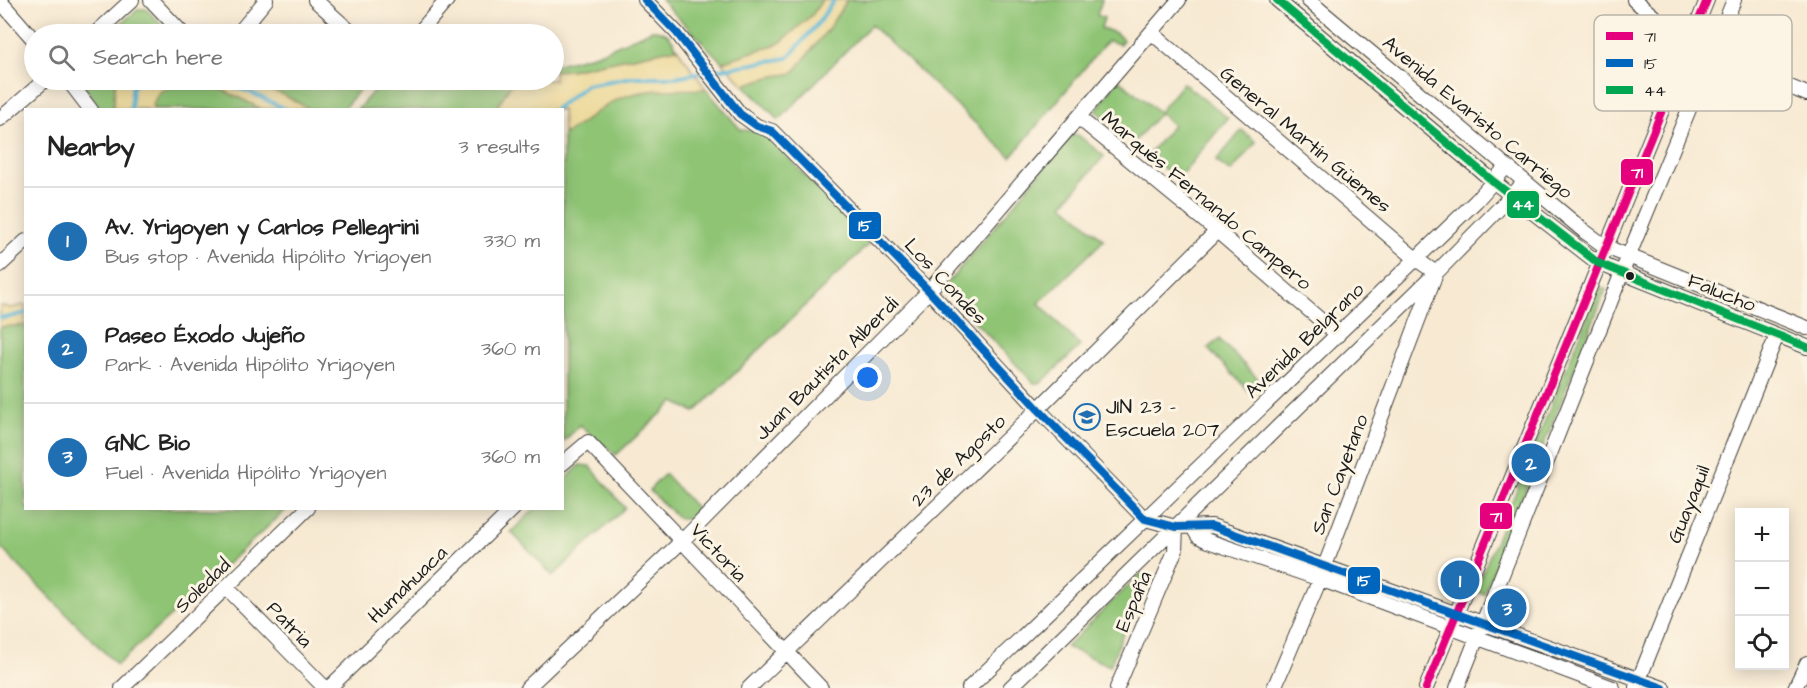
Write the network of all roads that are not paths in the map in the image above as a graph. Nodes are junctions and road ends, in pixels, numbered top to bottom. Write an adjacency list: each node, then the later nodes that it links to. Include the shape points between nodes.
1 (132, 0): 17 (street)
2 (151, 0): 18 (street)
3 (266, 0): 19 (street)
4 (315, 0): 20 (street)
5 (447, 0): 21 (street)
6 (645, 0): 46 (street, Los Condes, via 677,33 740,114 757,126 772,130)
7 (1179, 0): 23 (street, Juan Bautista Alberdi)
8 (1277, 0): 34 (street, Avenida Evaristo Carriego)
9 (1308, 0): 33 (street, Avenida Evaristo Carriego)
10 (1634, 0): 14 (street)
11 (1707, 0): 15 (street)
12 (1734, 0): 16 (street)
13 (0, 1): 22 (street)
14 (1652, 15)
15 (1701, 15)
16 (1728, 15)
17 (106, 24)
18 (172, 24)
19 (246, 24)
20 (342, 24)
21 (427, 24)
22 (24, 29)
23 (1152, 33): 31 (street, Juan Bautista Alberdi); 41 (street, General Martín Güemes)
24 (1792, 88): 27 (street)
25 (33, 90): 32 (street)
26 (76, 90): 28 (street)
27 (1807, 94)
28 (89, 108)
29 (1662, 111): 39 (street)
30 (1688, 111): 40 (street)
31 (1079, 118): 37 (street, Marqués Fernando Campero); 46 (street, Juan Bautista Alberdi)
32 (0, 119)
33 (1506, 167): 34 (street, Avenida Belgrano); 35 (street, Avenida Evaristo Carriego)
34 (1494, 182): 36 (street, Avenida Evaristo Carriego); 41 (street, Avenida Belgrano)
35 (1525, 182): 36 (street); 39 (street, Avenida Evaristo Carriego)
36 (1513, 196): 42 (street, Avenida Evaristo Carriego); 45 (street)
37 (1217, 231): 48 (street, Marqués Fernando Campero); 51 (street, 23 de Agosto)
38 (24, 243): 43 (street)
39 (1606, 247): 40 (street, Avenida Evaristo Carriego); 42 (street)
40 (1629, 255): 44 (street); 47 (street, Falucho)
41 (1416, 259): 45 (street, General Martín Güemes); 48 (street, Avenida Belgrano)
42 (1598, 263): 44 (street, Avenida Evaristo Carriego); 60 (street)
43 (0, 265)
44 (1623, 272): 49 (street, Falucho); 62 (street)
45 (1436, 273): 56 (street); 58 (street, San Cayetano)
46 (930, 291): 51 (street, Los Condes); 57 (street, Juan Bautista Alberdi)
47 (1807, 328)
48 (1338, 335): 55 (street, Avenida Belgrano)
49 (1777, 335): 50 (street, Falucho); 65 (street, Guayaquil)
50 (1807, 347)
51 (1038, 409): 55 (street, Los Condes); 63 (street, 23 de Agosto)
52 (564, 462): 57 (street, Victoria, via 588,442)
53 (306, 510): 59 (street, Soledad)
54 (510, 510): 67 (street, Humahuaca)
55 (1145, 519): 56 (street); 71 (street, Avenida Belgrano)
56 (1176, 527): 58 (street, via 1192,526 1208,542); 72 (street); 73 (street, España, via 1175,551)
57 (682, 541): 63 (street, Victoria); 68 (street, Juan Bautista Alberdi)
58 (1323, 573): 60 (street); 61 (street); 74 (street, San Cayetano)
59 (227, 588): 66 (street, Soledad); 67 (street, Patria)
60 (1456, 613): 61 (street); 62 (street)
61 (1451, 626): 62 (street); 75 (street)
62 (1481, 630): 65 (street); 76 (street); 77 (street)
63 (787, 653): 69 (street, 23 de Agosto); 70 (street, Victoria)
64 (1807, 663): 79 (street)
65 (1637, 684): 78 (street)
66 (122, 688)
67 (327, 688)
68 (527, 688)
69 (749, 688)
70 (821, 688)
71 (969, 688)
72 (1010, 688)
73 (1117, 688)
74 (1274, 688)
75 (1426, 688)
76 (1457, 688)
77 (1613, 688)
78 (1663, 688)
79 (1795, 688)

